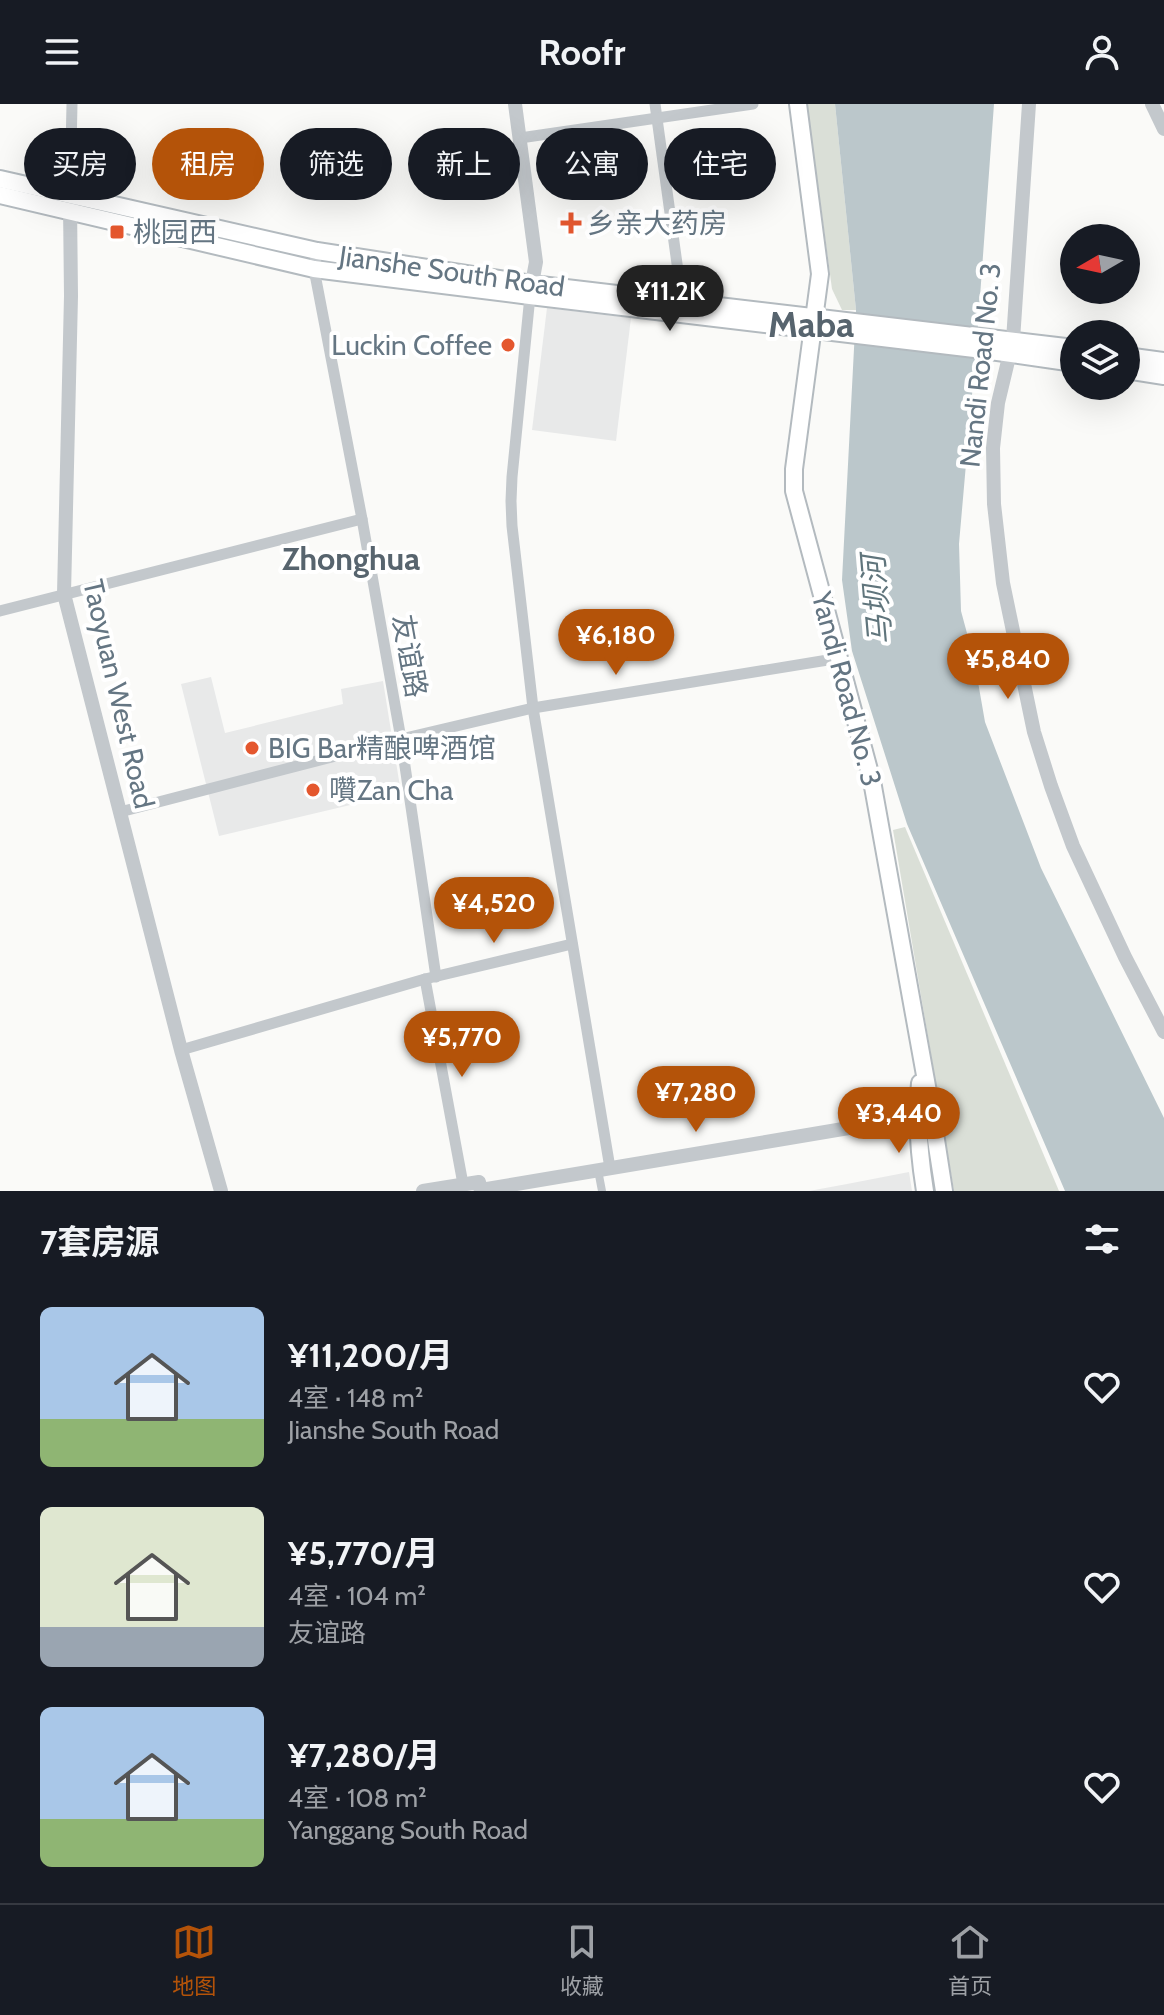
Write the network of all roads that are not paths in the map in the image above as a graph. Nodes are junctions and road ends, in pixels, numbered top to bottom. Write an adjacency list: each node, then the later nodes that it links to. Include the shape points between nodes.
1 (72, 104): 14 (street)
2 (515, 104): 9 (street)
3 (655, 104): 8 (street)
4 (753, 104): 8 (street)
5 (798, 104): 19 (main road, Yandi Road No. 3, via 820,274)
6 (1029, 104): 20 (street, Nandi Road No. 3)
7 (1152, 104): 10 (street)
8 (656, 118): 11 (street); 18 (street)
9 (519, 128)
10 (1164, 129)
11 (520, 138): 17 (street, via 536,262)
12 (0, 179): 14 (main road)
13 (0, 195): 14 (main road)
14 (70, 204): 15 (main road, Jianshe South Road); 16 (main road, Jianshe South Road); 28 (street, Taoyuan West Road)
15 (317, 251): 16 (street, 友谊路); 17 (main road, Jianshe South Road)
16 (314, 269): 17 (main road, Jianshe South Road); 27 (street, 友谊路)
17 (531, 290): 18 (main road, Jianshe South Road); 19 (main road, Jianshe South Road); 31 (street, via 511,501)
18 (682, 300): 19 (main road, Jianshe South Road)
19 (815, 323): 20 (main road, Jianshe South Road); 30 (main road, Yandi Road No. 3, via 793,478)
20 (1012, 347): 21 (main road); 23 (main road); 36 (street, Nandi Road No. 3, via 994,426 994,504 1003,583 1031,720 1073,846)
21 (1060, 348)
22 (1140, 358): 24 (main road)
23 (1060, 359)
24 (1164, 361)
25 (1140, 372): 26 (main road)
26 (1164, 376)
27 (362, 519): 28 (street); 32 (street, 友谊路)
28 (64, 594): 29 (street); 33 (street, Taoyuan West Road)
29 (0, 611)
30 (840, 658): 31 (street); 38 (main road, Yandi Road No. 3, via 872,781 923,1062)
31 (533, 708): 32 (street); 34 (street)
32 (401, 739): 33 (street); 35 (street, 友谊路)
33 (120, 812): 37 (street, Taoyuan West Road)
34 (572, 944): 35 (street); 39 (street)
35 (431, 978): 37 (street); 40 (street, 友谊路)
36 (1164, 1032)
37 (181, 1050): 41 (street, Taoyuan West Road)
38 (924, 1115): 39 (street); 45 (main road, Yandi Road No. 3, via 919,1153); 46 (main road, Yandi Road No. 3)
39 (604, 1169): 43 (street); 44 (street)
40 (463, 1184): 42 (street); 43 (street, via 479,1182)
41 (221, 1191)
42 (423, 1191)
43 (481, 1191)
44 (602, 1191)
45 (925, 1191)
46 (944, 1191)

